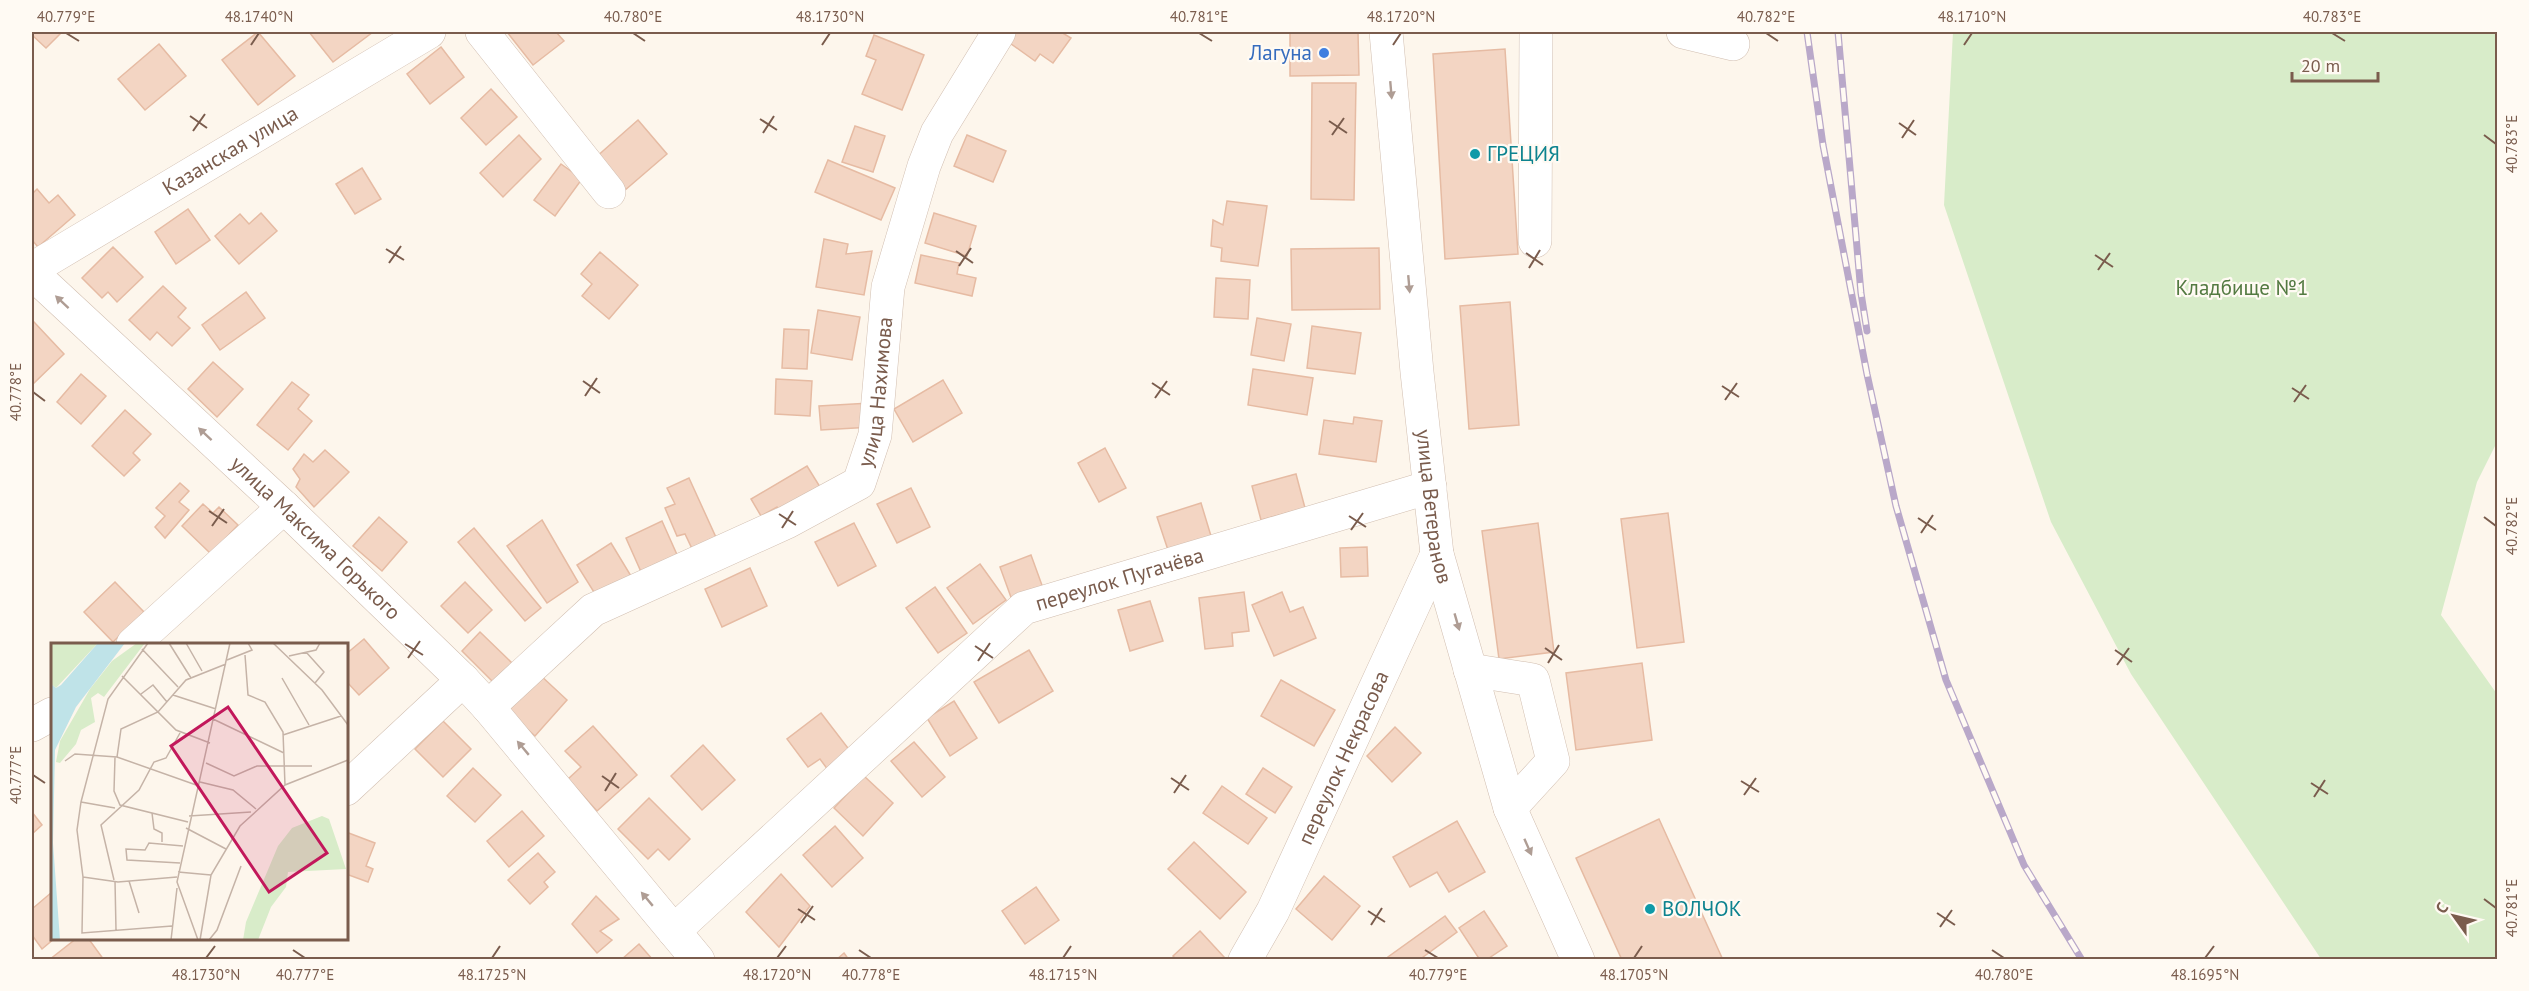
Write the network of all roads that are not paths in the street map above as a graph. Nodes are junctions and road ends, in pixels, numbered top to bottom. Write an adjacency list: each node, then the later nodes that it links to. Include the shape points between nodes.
1 (429, 32): 10 (street, Казанская улица)
2 (482, 32): 8 (street)
3 (999, 32): 17 (street, улица Нахимова, via 937,133 924,166 888,286 875,435 858,483 787,522 593,610)
4 (1386, 32): 11 (street, улица Ветеранов, one-way to 11)
5 (1536, 32): 9 (street)
6 (1683, 32): 7 (street)
7 (1733, 44)
8 (609, 192)
9 (1535, 241)
10 (32, 271): 12 (street, улица Максима Горького, one-way to 10)
11 (1430, 487): 13 (street, улица Ветеранов); 22 (street, переулок Пугачёва, via 1024,608)
12 (284, 507): 14 (street); 16 (street, улица Максима Горького)
13 (1437, 554): 15 (street, улица Ветеранов, one-way to 15); 24 (street, переулок Некрасова, via 1273,911)
14 (135, 643)
15 (1470, 670): 21 (street, улица Ветеранов); 21 (street, via 1533,680 1553,761)
16 (463, 680): 17 (street, улица Максима Горького); 20 (street)
17 (488, 707): 22 (street, улица Максима Горького, one-way to 17)
18 (51, 715): 19 (street)
19 (32, 725)
20 (348, 787)
21 (1510, 808): 25 (street, улица Ветеранов, one-way to 25)
22 (674, 931): 23 (street, улица Максима Горького)
23 (698, 960)
24 (1245, 960)
25 (1578, 960)

